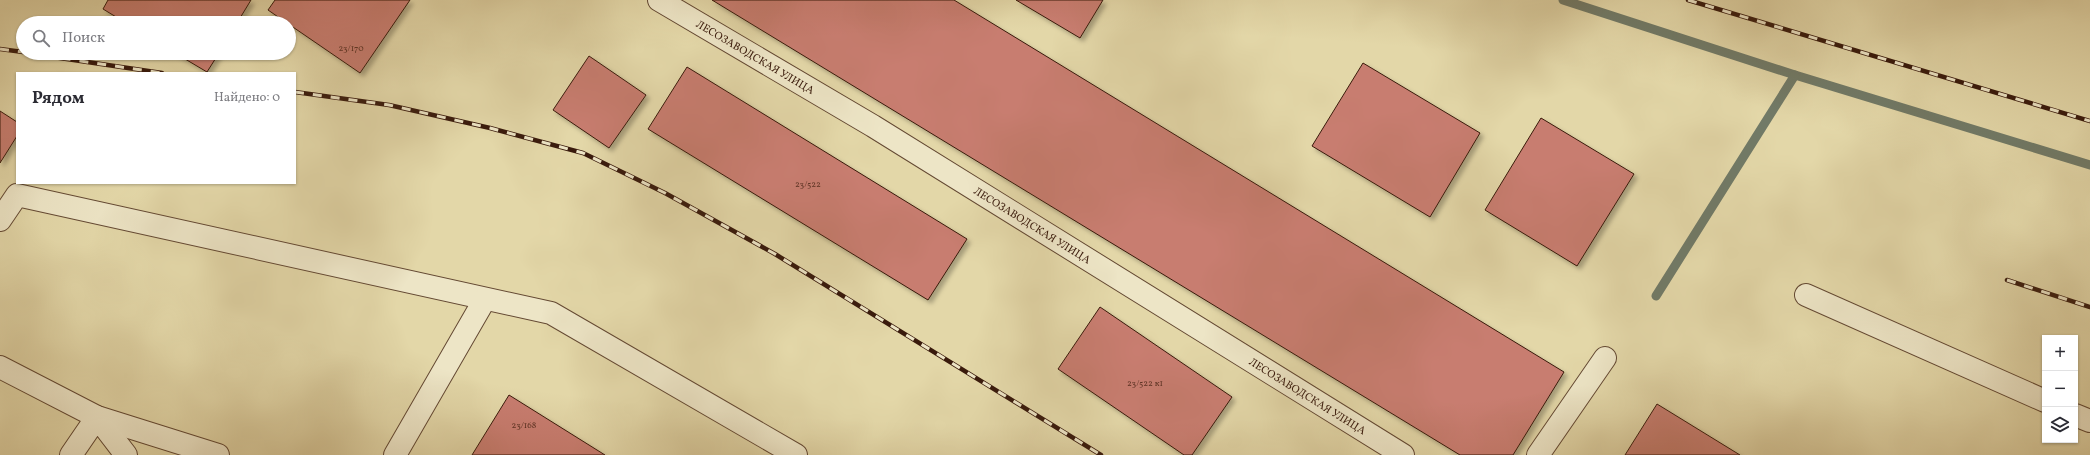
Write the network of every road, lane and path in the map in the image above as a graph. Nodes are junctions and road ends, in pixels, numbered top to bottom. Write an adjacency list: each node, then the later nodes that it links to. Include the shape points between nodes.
1 (659, 0): 17 (lane, ЛЕСОЗАВОДСКАЯ УЛИЦА, via 873,126)
2 (0, 220): 4 (lane, via 17,195)
3 (1806, 295): 7 (lane)
4 (485, 299): 15 (lane); 16 (lane, via 551,314)
5 (1605, 358): 18 (lane)
6 (0, 367): 9 (lane)
7 (2042, 401)
8 (2078, 416): 10 (lane)
9 (97, 417): 11 (lane); 12 (lane); 14 (lane)
10 (2090, 422)
11 (107, 446): 13 (lane)
12 (71, 455)
13 (126, 455)
14 (218, 455)
15 (395, 455)
16 (796, 455)
17 (1403, 455)
18 (1538, 455)

